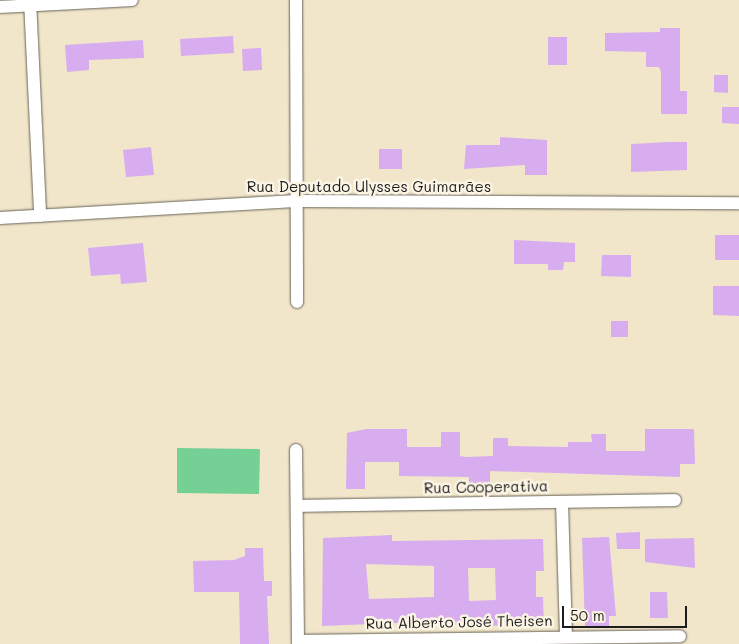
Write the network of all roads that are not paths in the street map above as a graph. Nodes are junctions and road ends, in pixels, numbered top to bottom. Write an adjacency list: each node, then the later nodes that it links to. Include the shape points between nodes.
1 (132, 0): 3 (street)
2 (296, 0): 5 (street)
3 (30, 3): 4 (street); 7 (street)
4 (0, 7)
5 (296, 201): 6 (street, Rua Deputado Ulysses Guimarães); 7 (street, Rua Deputado Ulysses Guimarães); 9 (street)
6 (739, 202)
7 (40, 216): 8 (street, Rua Deputado Ulysses Guimarães)
8 (0, 218)
9 (297, 302)
10 (296, 450): 13 (street)
11 (675, 500): 12 (street, Rua Cooperativa)
12 (562, 502): 13 (street, Rua Cooperativa); 15 (street)
13 (297, 506): 16 (street)
14 (680, 636): 15 (street, Rua Alberto José Theisen)
15 (566, 637): 16 (street, Rua Alberto José Theisen)
16 (298, 642)

